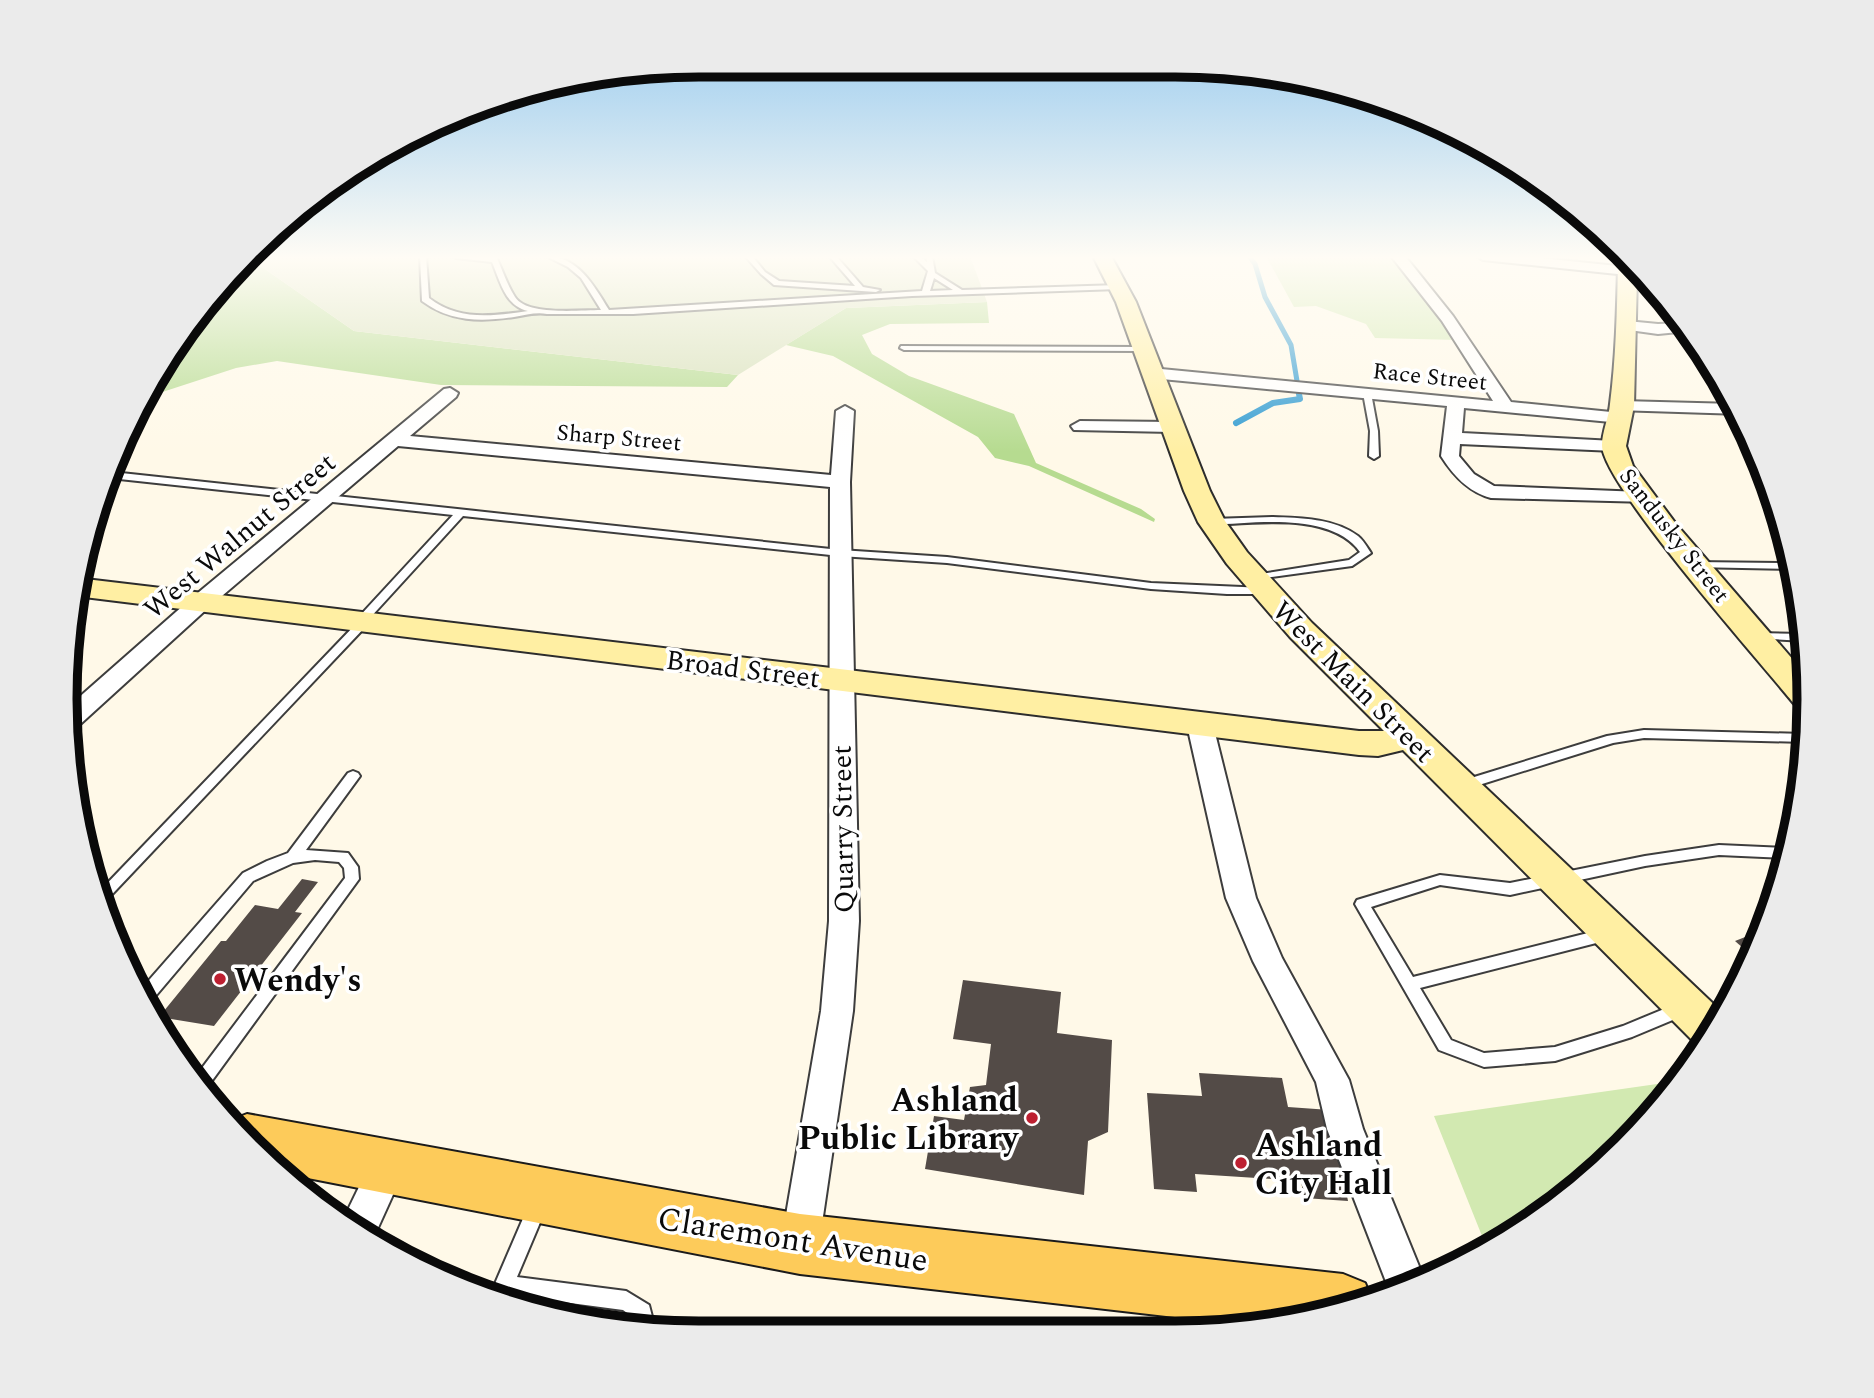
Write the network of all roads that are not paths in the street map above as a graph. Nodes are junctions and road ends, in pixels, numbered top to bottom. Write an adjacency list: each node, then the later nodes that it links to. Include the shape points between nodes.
1 (1132, 321): 7 (street, West Main Street)
2 (1449, 321): 11 (street)
3 (1628, 321): 4 (street, Sandusky Street)
4 (1628, 326): 5 (street); 14 (street, Sandusky Street)
5 (1674, 328)
6 (904, 348): 7 (lane)
7 (1147, 361): 9 (street, Race Street); 16 (street, West Main Street)
8 (450, 393): 18 (street, West Walnut Street)
9 (1367, 393): 10 (street, Race Street); 20 (lane)
10 (1456, 402): 11 (street, Race Street); 17 (street)
11 (1505, 407): 14 (street, Race Street)
12 (1725, 409): 14 (street, Race Street)
13 (845, 411): 22 (street, Quarry Street)
14 (1622, 412): 19 (street, Sandusky Street)
15 (1080, 426): 16 (street)
16 (1172, 426): 26 (street, West Main Street)
17 (1451, 438): 19 (street); 24 (street, via 1450,456 1456,465 1469,481 1491,492)
18 (395, 440): 22 (street, Sharp Street); 23 (street, West Walnut Street)
19 (1614, 446): 24 (street, Sandusky Street, via 1620,467)
20 (1374, 456)
21 (119, 476): 23 (lane)
22 (840, 482): 27 (street, Quarry Street)
23 (326, 498): 25 (lane); 32 (street, West Walnut Street)
24 (1641, 498): 28 (street, Sandusky Street)
25 (461, 512): 27 (lane); 33 (lane)
26 (1212, 522): 30 (street, West Main Street); 30 (lane, via 1324,524 1346,533 1366,553 1352,563)
27 (840, 553): 30 (lane, via 958,562 1179,589 1220,592); 36 (street, Quarry Street)
28 (1695, 565): 29 (lane); 34 (street, Sandusky Street)
29 (1782, 566)
30 (1259, 584): 40 (street, West Main Street)
31 (87, 588): 32 (street, Broad Street)
32 (201, 602): 33 (street, Broad Street); 38 (street, West Walnut Street)
33 (362, 622): 36 (street, Broad Street); 47 (lane)
34 (1756, 636): 35 (lane); 37 (street, Sandusky Street)
35 (1794, 638)
36 (840, 680): 39 (street, Broad Street); 58 (street, Quarry Street, via 844,921 837,1011)
37 (1797, 685)
38 (77, 713)
39 (1200, 724): 40 (street, Broad Street, via 1359,743); 59 (street, via 1241,898 1268,961 1332,1080 1345,1129)
40 (1409, 737): 43 (street, West Main Street)
41 (1796, 738): 43 (lane, via 1644,734 1612,739)
42 (353, 776): 45 (lane)
43 (1460, 786): 46 (street, West Main Street)
44 (1778, 853): 46 (lane, via 1719,850)
45 (293, 856): 50 (lane, via 248,877); 53 (lane, via 343,857 351,867 352,879)
46 (1556, 879): 48 (street, West Main Street); 49 (lane, via 1510,889 1440,880 1362,904)
47 (108, 892)
48 (1611, 933): 49 (lane); 51 (street, West Main Street)
49 (1409, 984): 51 (lane, via 1445,1045 1484,1060 1555,1054 1626,1032)
50 (150, 991)
51 (1687, 1006): 52 (street, West Main Street)
52 (1705, 1024)
53 (205, 1077)
54 (263, 1143): 55 (main road, Claremont Avenue)
55 (388, 1166): 56 (main road, Claremont Avenue); 57 (street)
56 (542, 1196): 58 (main road, Claremont Avenue); 60 (lane)
57 (362, 1221)
58 (800, 1244): 62 (main road, Claremont Avenue)
59 (1404, 1277)
60 (503, 1289)
61 (511, 1292): 63 (lane, via 626,1301)
62 (1324, 1303)
63 (644, 1319)

